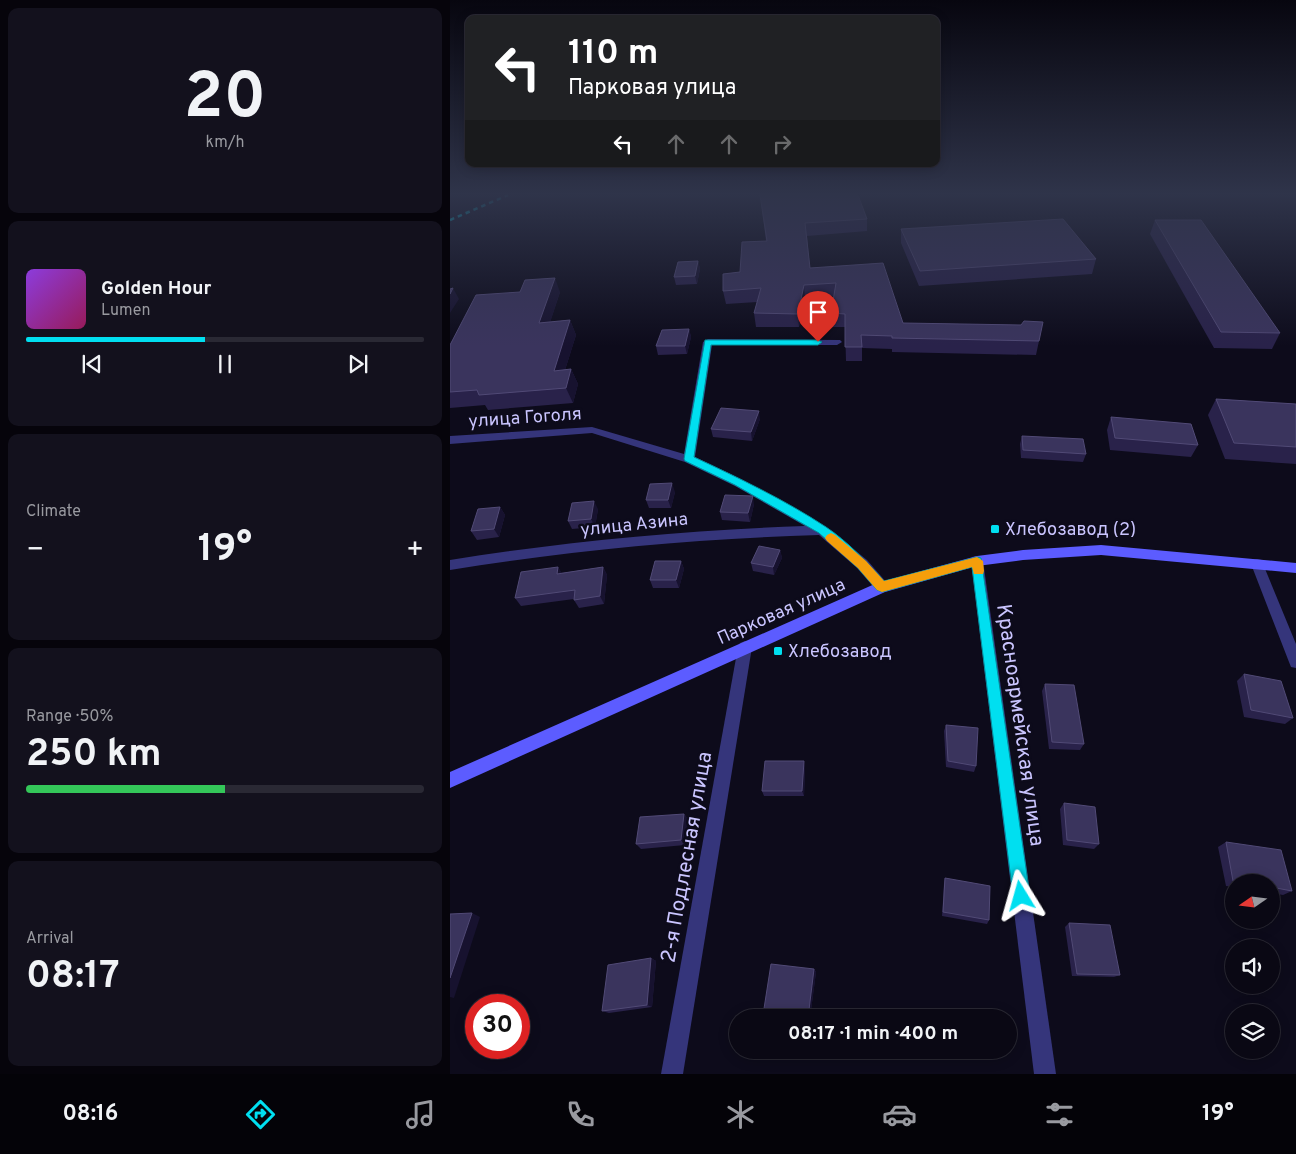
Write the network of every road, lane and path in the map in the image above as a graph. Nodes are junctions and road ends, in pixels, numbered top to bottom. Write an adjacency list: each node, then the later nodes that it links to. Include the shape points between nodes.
1 (836, 342): 3 (street, via 708,342)
2 (450, 440): 3 (street, улица Гоголя, via 592,430)
3 (689, 459): 4 (street, улица Гоголя, via 739,482)
4 (822, 530): 7 (street, улица Азина, via 734,532 631,540); 9 (street, улица Гоголя, via 862,564)
5 (977, 561): 6 (main road, Парковая улица, via 1101,550); 9 (main road, Парковая улица); 14 (street, Красноармейская улица)
6 (1257, 564): 8 (main road, Парковая улица); 11 (street)
7 (450, 565)
8 (1296, 568)
9 (882, 587): 10 (main road, Парковая улица)
10 (745, 648): 12 (main road, Парковая улица); 13 (street, 2-я Подлесная улица)
11 (1296, 662)
12 (450, 780)
13 (672, 1074)
14 (1045, 1074)

